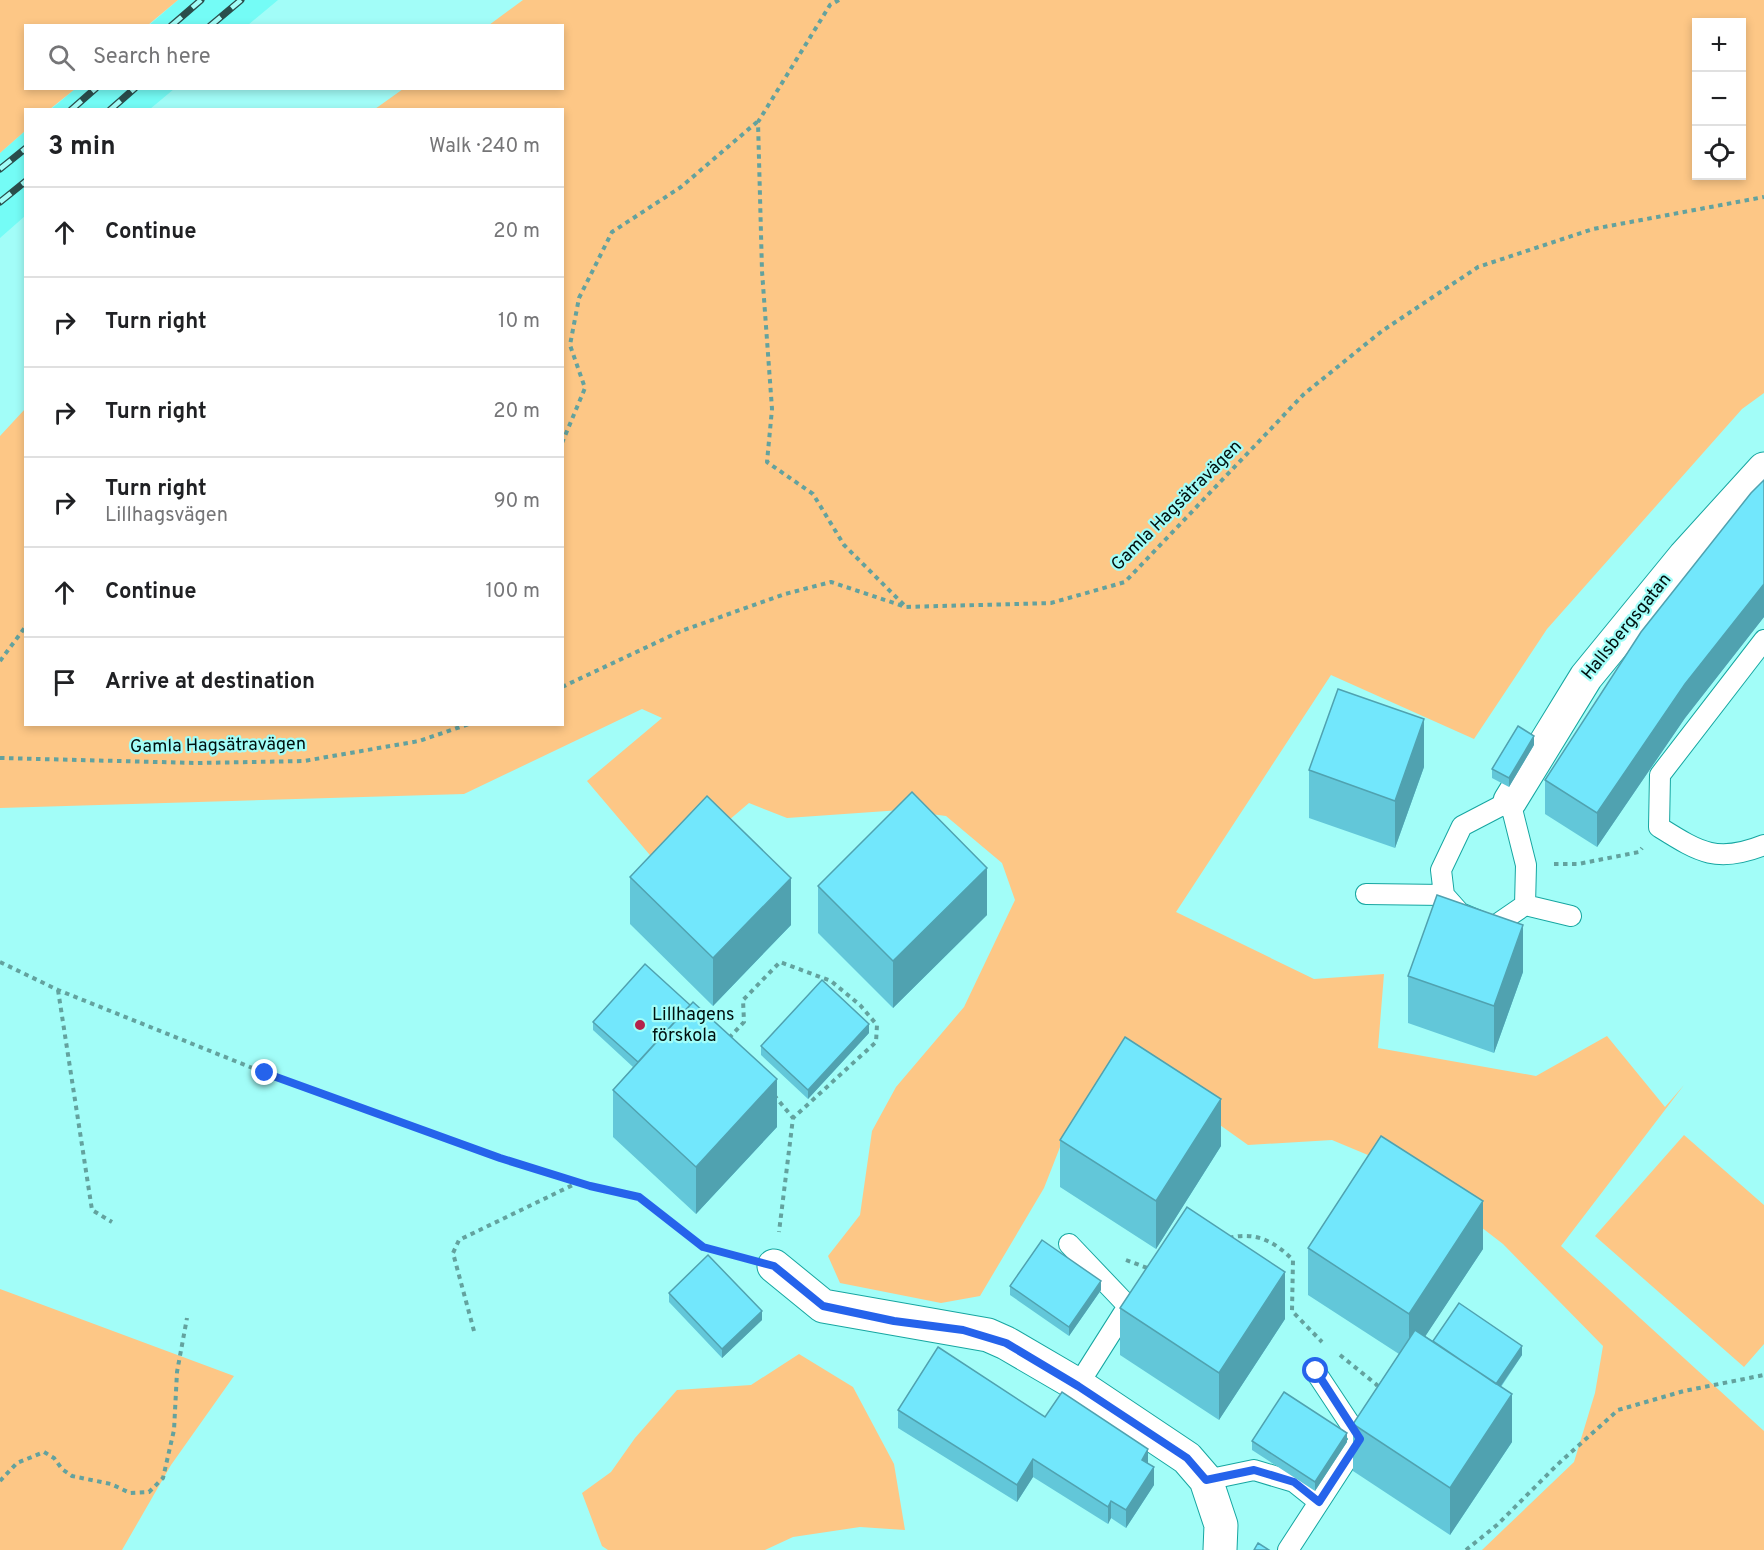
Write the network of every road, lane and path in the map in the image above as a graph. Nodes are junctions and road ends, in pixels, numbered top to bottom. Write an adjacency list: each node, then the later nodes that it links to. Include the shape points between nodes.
1 (839, 0): 2 (path, via 830,5)
2 (758, 122): 4 (path, via 681,187 612,232 579,298 570,345 585,388); 6 (path, via 762,271 772,409 767,462 813,494 844,545)
3 (1764, 197): 6 (path, Gamla Hagsätravägen, via 1593,229 1478,267 1382,331 1304,394 1125,582 1051,603)
4 (564, 437)
5 (1764, 469): 13 (street, Hallsbergsgatan, via 1684,556 1586,677)
6 (906, 607): 10 (path, Gamla Hagsätravägen, via 831,582 681,631)
7 (24, 629): 9 (path)
8 (1764, 639): 14 (lane, via 1660,775)
9 (0, 662)
10 (564, 686)
11 (463, 726): 12 (path, Gamla Hagsätravägen, via 420,741 304,760 197,763)
12 (0, 758)
13 (1510, 801): 16 (lane); 18 (lane, via 1462,826 1441,870)
14 (1659, 827): 15 (lane, via 1698,852 1738,856); 16 (path, via 1639,852 1578,864)
15 (1764, 845)
16 (1526, 865): 19 (lane)
17 (1366, 894): 18 (lane)
18 (1444, 895): 19 (lane, via 1460,913 1493,927)
19 (1525, 905): 20 (lane)
20 (1571, 916)
21 (0, 962): 22 (path)
22 (58, 990): 26 (path, via 265,1073 500,1158); 27 (path, via 92,1210)
23 (719, 1034): 25 (path, via 727,1041 744,1022 743,1000 780,962 831,981 860,1005 877,1025 876,1042)
24 (766, 1086): 25 (path)
25 (793, 1118): 31 (path)
26 (579, 1181): 31 (path, via 639,1197 703,1247); 34 (path, via 459,1240 453,1253)
27 (112, 1222)
28 (1224, 1239): 35 (path, via 1246,1233 1276,1244 1293,1260 1292,1311)
29 (1069, 1244): 32 (lane)
30 (1161, 1264): 32 (path, via 1150,1269 1125,1260)
31 (774, 1266): 39 (street, via 823,1306 988,1335)
32 (1096, 1274): 39 (lane, via 1128,1306)
33 (187, 1318): 42 (path, via 177,1372 174,1430 163,1478 149,1492 130,1493 111,1484 72,1476 44,1452 17,1463)
34 (474, 1331)
35 (1323, 1343)
36 (1332, 1349): 40 (path, via 1377,1385 1376,1413)
37 (1316, 1371): 40 (lane)
38 (1764, 1375): 46 (path, via 1684,1391 1618,1410)
39 (1078, 1386): 41 (street, via 1187,1458)
40 (1360, 1439): 43 (lane)
41 (1206, 1480): 43 (lane, via 1254,1470 1294,1482); 44 (street, via 1221,1525)
42 (0, 1481)
43 (1319, 1502): 45 (lane)
44 (1221, 1550)
45 (1288, 1550)
46 (1466, 1550)

